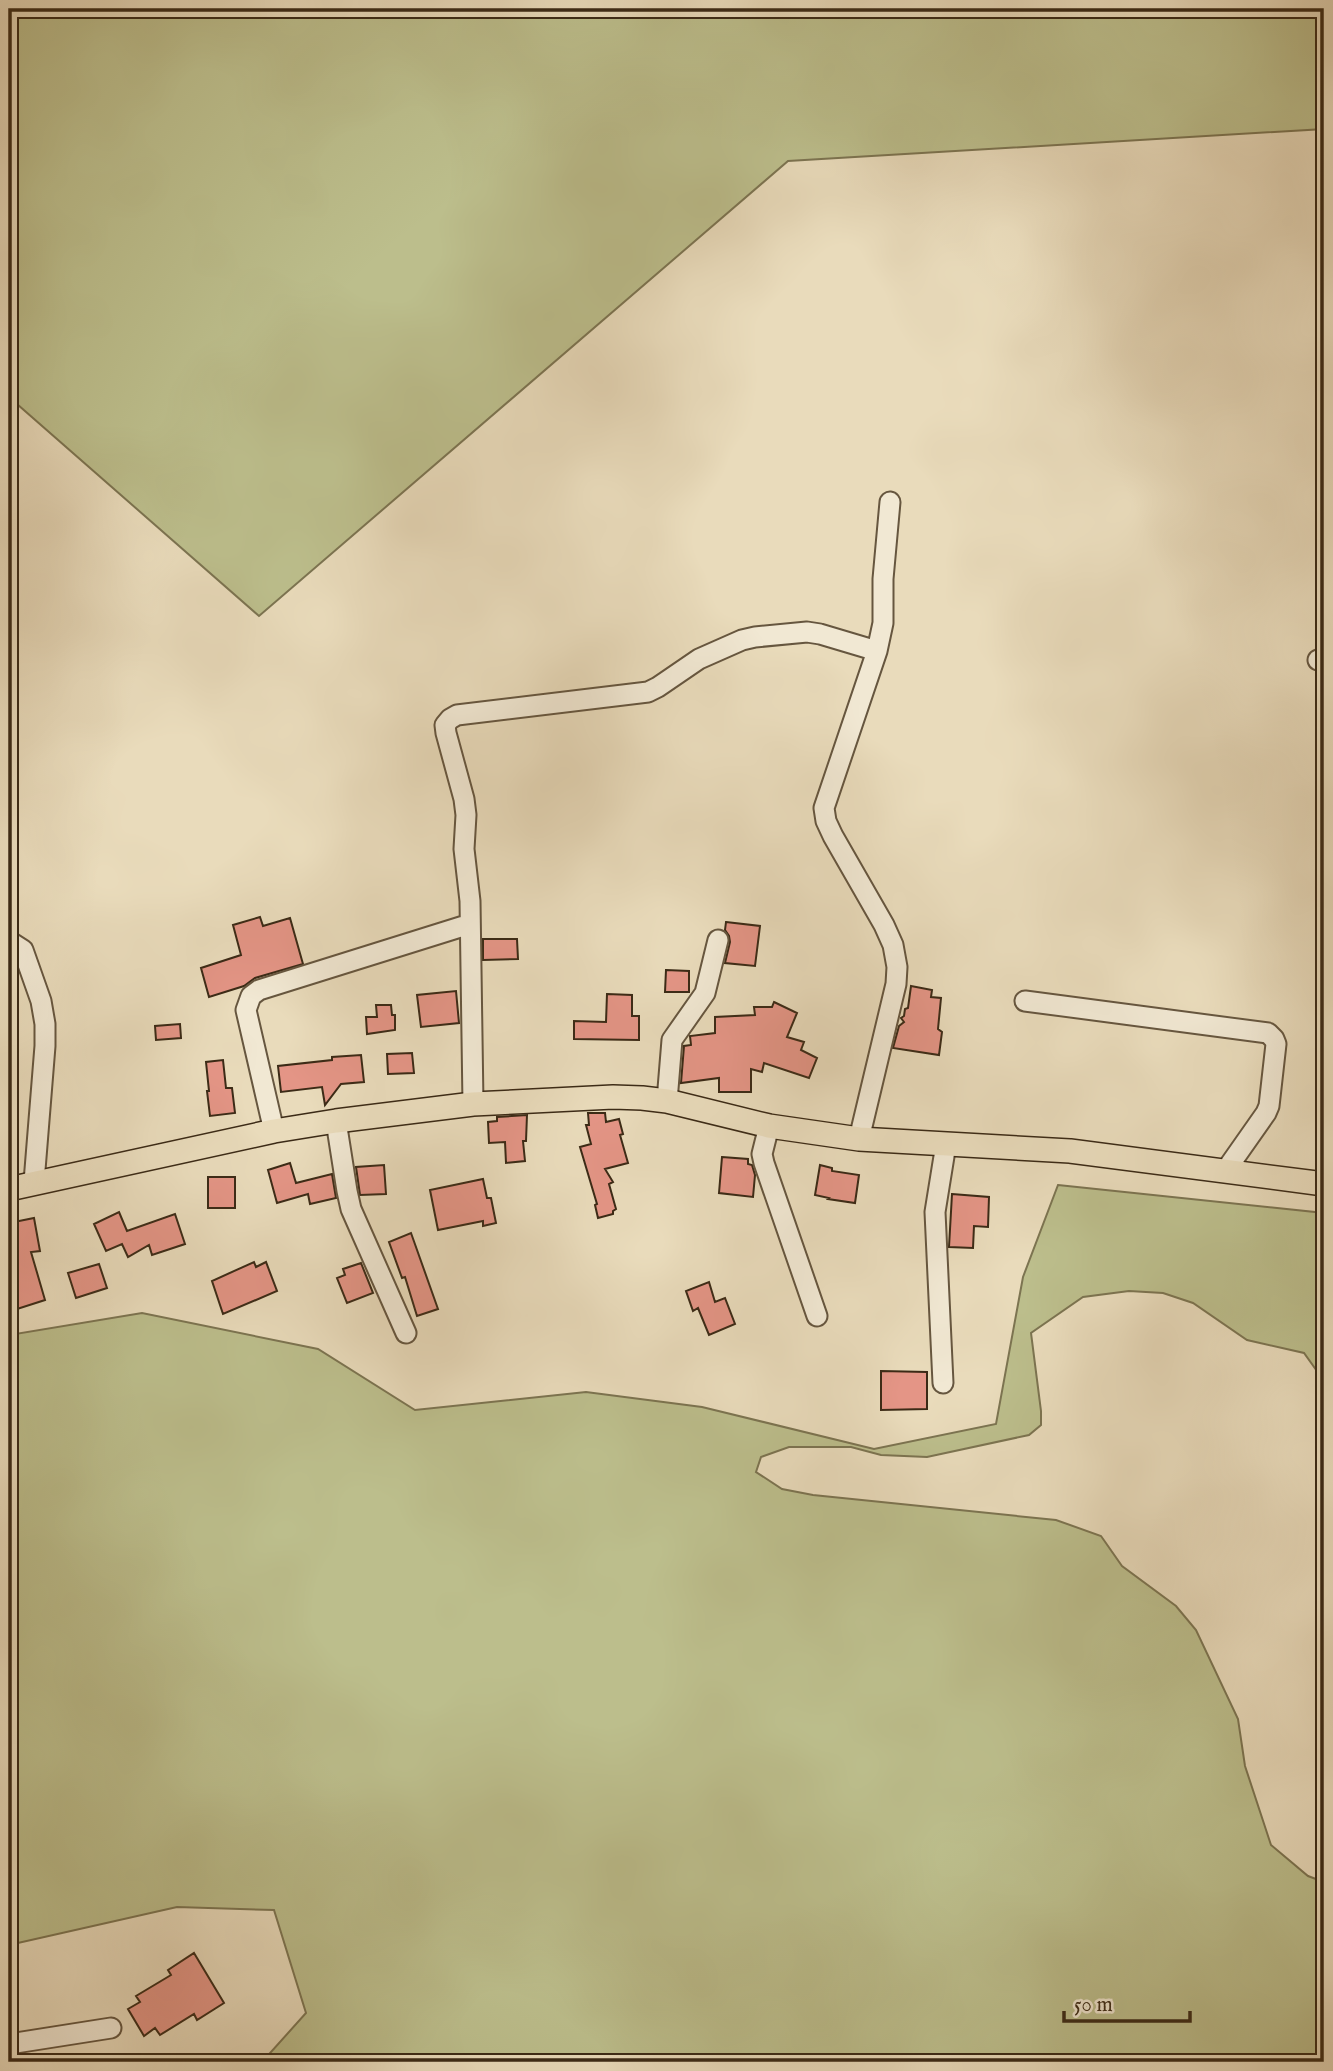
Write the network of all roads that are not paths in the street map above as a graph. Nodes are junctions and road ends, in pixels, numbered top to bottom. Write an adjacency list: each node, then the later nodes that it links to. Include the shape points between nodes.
1 (890, 502): 2 (street, via 883,623)
2 (877, 650): 3 (street, via 807,632 755,637 699,659 648,692 450,719 446,733 466,815); 12 (street, via 824,808 833,836 884,925 897,967)
3 (470, 924): 8 (street); 11 (street, via 251,996 246,1010)
4 (718, 940): 7 (street, via 705,993 672,1040)
5 (9, 941): 15 (street, via 23,950 44,1024)
6 (1025, 1001): 14 (street, via 1268,1033 1276,1044 1269,1106)
7 (667, 1101): 8 (main road, via 612,1097); 10 (main road)
8 (473, 1104): 9 (main road)
9 (336, 1121): 11 (main road); 19 (street, via 351,1209)
10 (769, 1126): 12 (main road); 18 (street, via 764,1163)
11 (274, 1131): 15 (main road)
12 (859, 1139): 13 (main road)
13 (946, 1144): 14 (main road, via 1070,1151); 20 (street, via 935,1213)
14 (1226, 1170): 16 (main road)
15 (34, 1182): 17 (main road)
16 (1324, 1184)
17 (9, 1189)
18 (817, 1316)
19 (406, 1333)
20 (943, 1383)
21 (111, 2028): 22 (street)
22 (9, 2044)

